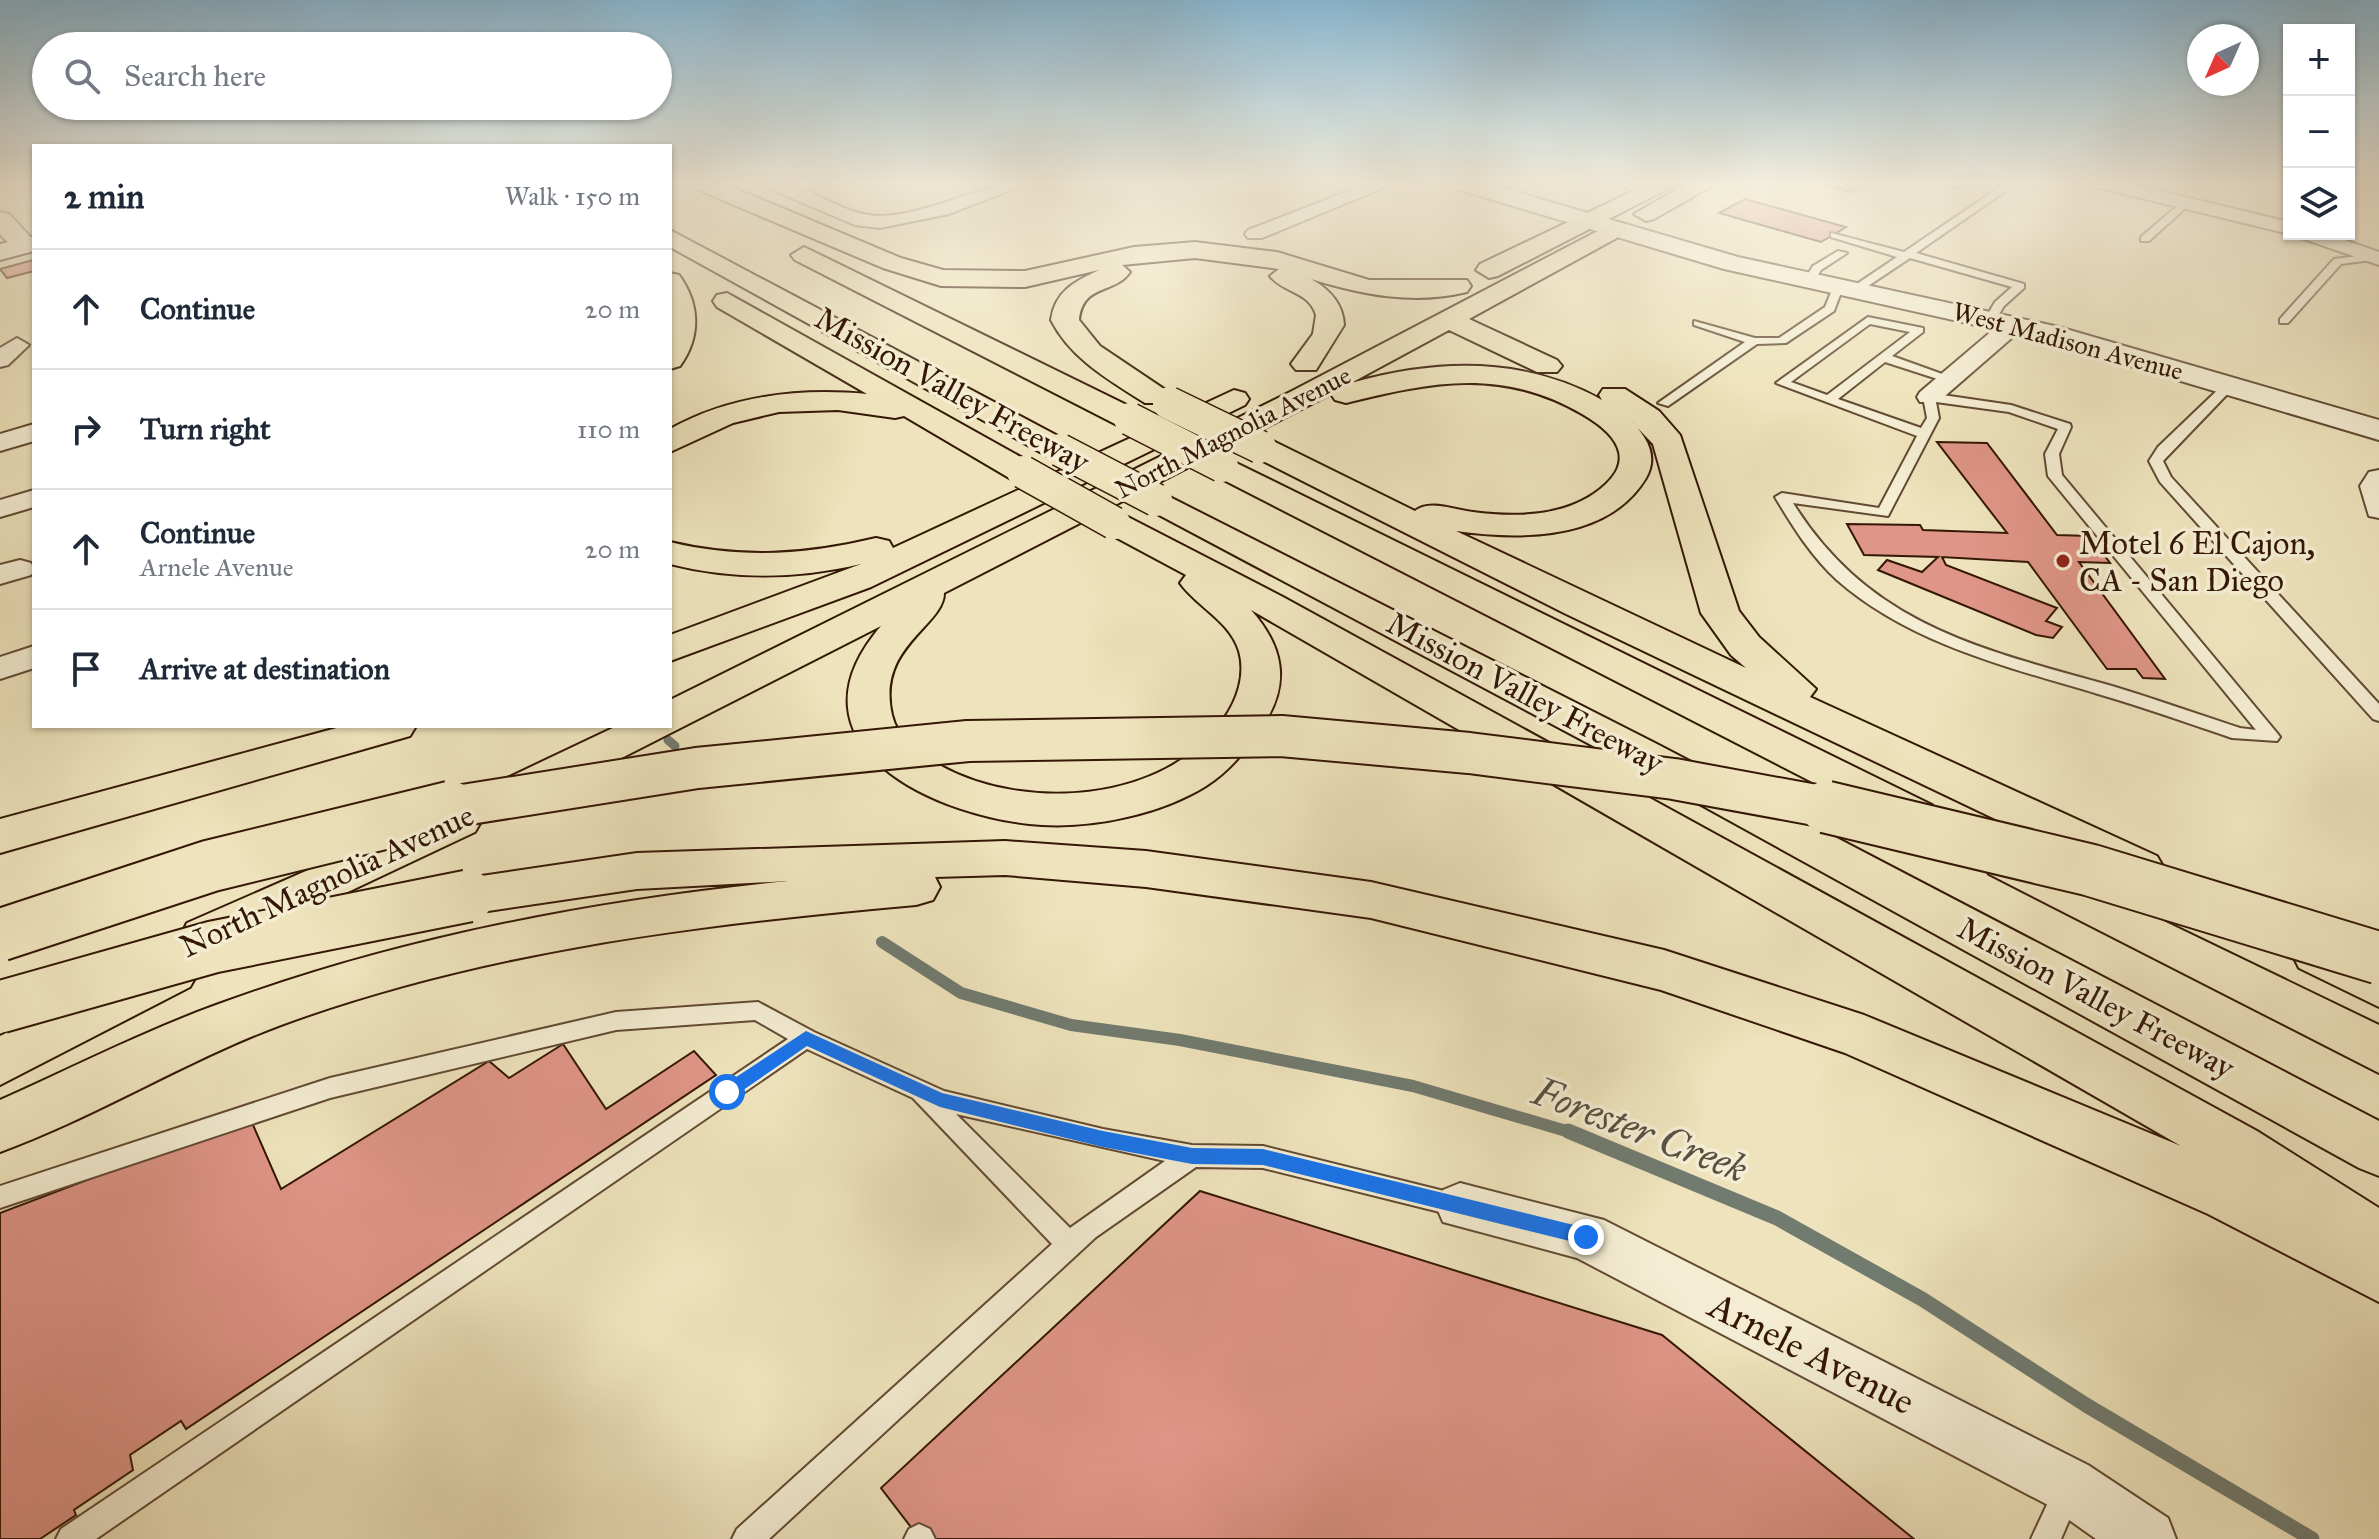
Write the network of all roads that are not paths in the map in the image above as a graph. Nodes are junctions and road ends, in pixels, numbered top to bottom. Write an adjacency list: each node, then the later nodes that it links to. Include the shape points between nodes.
1 (703, 255): 46 (main road, Mission Valley Freeway, bridge, via 1060,450)
2 (817, 255): 68 (main road, Mission Valley Freeway, bridge, via 1222,466)
3 (855, 255): 18 (main road)
4 (874, 255): 5 (main road, via 941,278 1025,279)
5 (1136, 255)
6 (1254, 255): 17 (main road, via 1346,284)
7 (1527, 255): 17 (main road, North Magnolia Avenue, via 1489,270)
8 (1544, 255): 17 (main road, North Magnolia Avenue)
9 (1702, 255): 14 (street, West Madison Avenue)
10 (1839, 255): 14 (lane, via 1817,268)
11 (1907, 255): 16 (lane); 20 (lane, via 2020,286 1999,304)
12 (2377, 258): 19 (lane, via 2338,261)
13 (672, 269): 39 (main road)
14 (1808, 282): 16 (street, West Madison Avenue)
15 (672, 286): 24 (main road, via 683,331)
16 (1846, 289): 20 (street, West Madison Avenue); 22 (lane, via 1833,306 1787,339)
17 (1455, 300): 26 (main road, North Magnolia Avenue); 36 (main road, North Magnolia Avenue); 58 (main road, via 1462,328 1606,391 1648,418 1669,442 1720,613 1778,678)
18 (988, 318)
19 (2284, 321)
20 (2002, 322): 27 (street); 28 (street, West Madison Avenue)
21 (1698, 323): 22 (lane)
22 (1754, 341): 32 (lane)
23 (1044, 344): 30 (main road)
24 (672, 356)
25 (1883, 357): 27 (lane); 31 (lane); 31 (lane, via 1919,330 1868,320 1782,383)
26 (1306, 364): 30 (main road, via 1330,325 1329,312 1309,288 1279,275 1240,265 1178,262 1121,270 1089,283 1064,307 1065,328 1088,352); 45 (main road, North Magnolia Avenue)
27 (1950, 379): 29 (street)
28 (2230, 385): 33 (street, West Madison Avenue); 52 (lane, via 2156,461 2165,479)
29 (1929, 397): 35 (lane, via 1933,418); 35 (lane, via 2011,409 2065,427 2052,454 2055,476 2271,737 2238,734 1970,647 1894,616 1839,577 1807,542 1782,497 1883,513)
30 (1162, 400): 36 (main road, bridge)
31 (1828, 400): 35 (lane)
32 (1664, 403)
33 (2379, 430)
34 (32, 433): 38 (street)
35 (1925, 434)
36 (1254, 436): 40 (main road); 40 (main road, via 1386,381 1427,373 1496,374 1533,381 1587,403 1631,440 1636,455 1635,469 1602,506 1523,525 1448,520); 48 (main road, North Magnolia Avenue)
37 (672, 441): 39 (main road, via 753,408 845,400 902,411)
38 (0, 443)
39 (980, 448): 46 (main road, bridge)
40 (1322, 477): 58 (main road, via 1577,605)
41 (2379, 478): 44 (street, via 2374,486)
42 (32, 499): 43 (street)
43 (0, 509)
44 (2379, 510)
45 (990, 518): 47 (main road, via 932,528 830,561 783,567 741,568); 49 (main road, North Magnolia Avenue, via 789,607)
46 (1139, 522): 48 (main road, via 1239,620 1257,646 1263,667 1257,698 1230,744 1170,785 1120,801 1047,809 1008,807 938,786 892,755 870,718 872,674 886,645 914,617); 72 (main road, Mission Valley Freeway, via 1640,753); 76 (main road, via 1284,613 2237,1149)
47 (672, 553)
48 (935, 584): 53 (main road, North Magnolia Avenue)
49 (672, 648)
50 (32, 657): 51 (street)
51 (0, 669)
52 (2379, 715)
53 (672, 716)
54 (271, 728): 59 (main road)
55 (388, 728): 60 (main road)
56 (649, 728): 57 (main road, North Magnolia Avenue)
57 (566, 770): 66 (main road, North Magnolia Avenue); 69 (main road)
58 (1971, 788): 64 (main road)
59 (0, 830)
60 (0, 836)
61 (1146, 869): 65 (main road, bridge, via 1005,858 637,871 468,896 213,947); 71 (main road, via 744,901 485,944 264,1009); 78 (main road, via 1371,900 1664,970 1878,1043 2229,1195)
62 (0, 935): 63 (main road, bridge, via 210,866 431,810 697,768 968,741 1281,736 1674,779 1870,815 2090,870)
63 (2379, 958)
64 (2379, 986)
65 (0, 1007)
66 (0, 1033)
67 (806, 1038): 70 (lane); 74 (lane, via 758,1011 616,1021 330,1088); 81 (lane)
68 (2379, 1050)
69 (0, 1062)
70 (915, 1088): 73 (lane, via 940,1100); 77 (lane)
71 (0, 1127)
72 (2379, 1150)
73 (1192, 1156): 75 (lane, via 1263,1157); 77 (lane)
74 (0, 1197)
75 (1460, 1206): 79 (street, Arnele Avenue, via 1586,1237)
76 (2379, 1242)
77 (1070, 1245): 80 (lane)
78 (2379, 1272)
79 (2070, 1487): 82 (lane); 83 (street, Arnele Avenue)
80 (760, 1535)
81 (71, 1539)
82 (2046, 1539)
83 (2147, 1539)

